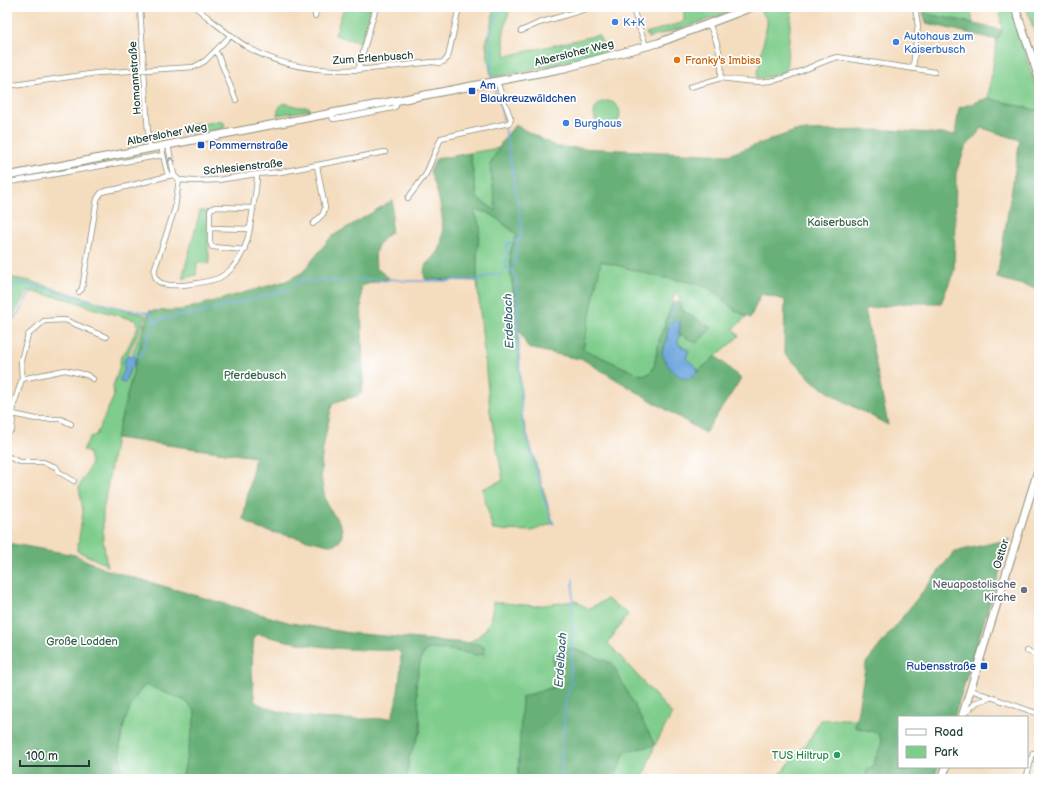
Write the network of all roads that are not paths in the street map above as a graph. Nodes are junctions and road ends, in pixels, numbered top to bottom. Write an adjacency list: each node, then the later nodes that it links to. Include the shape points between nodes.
1 (140, 7): 19 (street, Homannstraße)
2 (195, 7): 14 (street, Zum Erlenbusch)
3 (317, 7): 11 (street)
4 (376, 7): 18 (street)
5 (459, 7): 18 (street, Zum Erlenbusch, via 446,60 442,63)
6 (588, 7): 13 (street)
7 (632, 7): 15 (street)
8 (752, 7): 12 (main road, Albersloher Weg)
9 (915, 7): 17 (street, via 918,26)
10 (1015, 7): 22 (main road)
11 (314, 16)
12 (709, 24): 15 (main road, Albersloher Weg); 21 (street, via 717,42 722,65)
13 (521, 31)
14 (230, 35): 16 (street); 18 (street, Zum Erlenbusch, via 249,48 282,62 316,70)
15 (646, 46): 23 (main road, Albersloher Weg, via 565,68)
16 (215, 51): 19 (street, via 194,67); 26 (street)
17 (913, 67): 20 (street); 21 (street, via 837,57 776,80)
18 (358, 70)
19 (144, 71): 24 (street, via 71,76); 28 (street, Homannstraße)
20 (935, 72)
21 (721, 78): 25 (street)
22 (1039, 78)
23 (494, 82): 27 (main road, Albersloher Weg); 36 (street, via 511,119 509,123 441,138 426,174)
24 (7, 86)
25 (690, 87)
26 (236, 100)
27 (165, 146): 28 (main road, Albersloher Weg); 30 (street); 33 (street, one-way to 27)
28 (149, 149): 34 (main road, Albersloher Weg)
29 (385, 152): 31 (street, Schlesienstraße)
30 (163, 155): 33 (street); 34 (street, Albersloher Weg)
31 (317, 166): 32 (street, Schlesienstraße); 39 (street, via 325,208)
32 (257, 174): 35 (street, Schlesienstraße, via 218,180); 38 (street)
33 (171, 175): 35 (street); 43 (street, via 101,193 97,199 82,289)
34 (9, 178): 37 (street)
35 (179, 180): 42 (street, via 175,208 156,262 156,279 161,283 173,285 205,282 227,273)
36 (408, 198)
37 (7, 204)
38 (253, 208): 40 (street, via 213,208 210,211); 41 (street)
39 (313, 224)
40 (210, 228): 41 (street); 42 (street, via 212,247)
41 (250, 230): 42 (street)
42 (245, 250)
43 (79, 292)
44 (106, 337): 45 (street, via 65,320 44,321 28,335 21,360)
45 (22, 379): 46 (street, via 65,370); 47 (street)
46 (93, 379)
47 (13, 414): 48 (street, via 36,419 61,419); 49 (street, via 12,430)
48 (71, 424)
49 (7, 433)
50 (7, 456): 52 (street, via 20,462 44,462)
51 (1039, 467): 53 (main road, Osttor)
52 (74, 480)
53 (1036, 485): 56 (main road, Osttor)
54 (1026, 651): 55 (street)
55 (1039, 655)
56 (971, 690): 57 (street); 59 (main road, Osttor)
57 (991, 698): 58 (street); 60 (street, via 977,702)
58 (1039, 714)
59 (962, 716)
60 (963, 716)
61 (1033, 753): 64 (street)
62 (946, 768): 63 (main road)
63 (942, 779)
64 (1026, 779)

